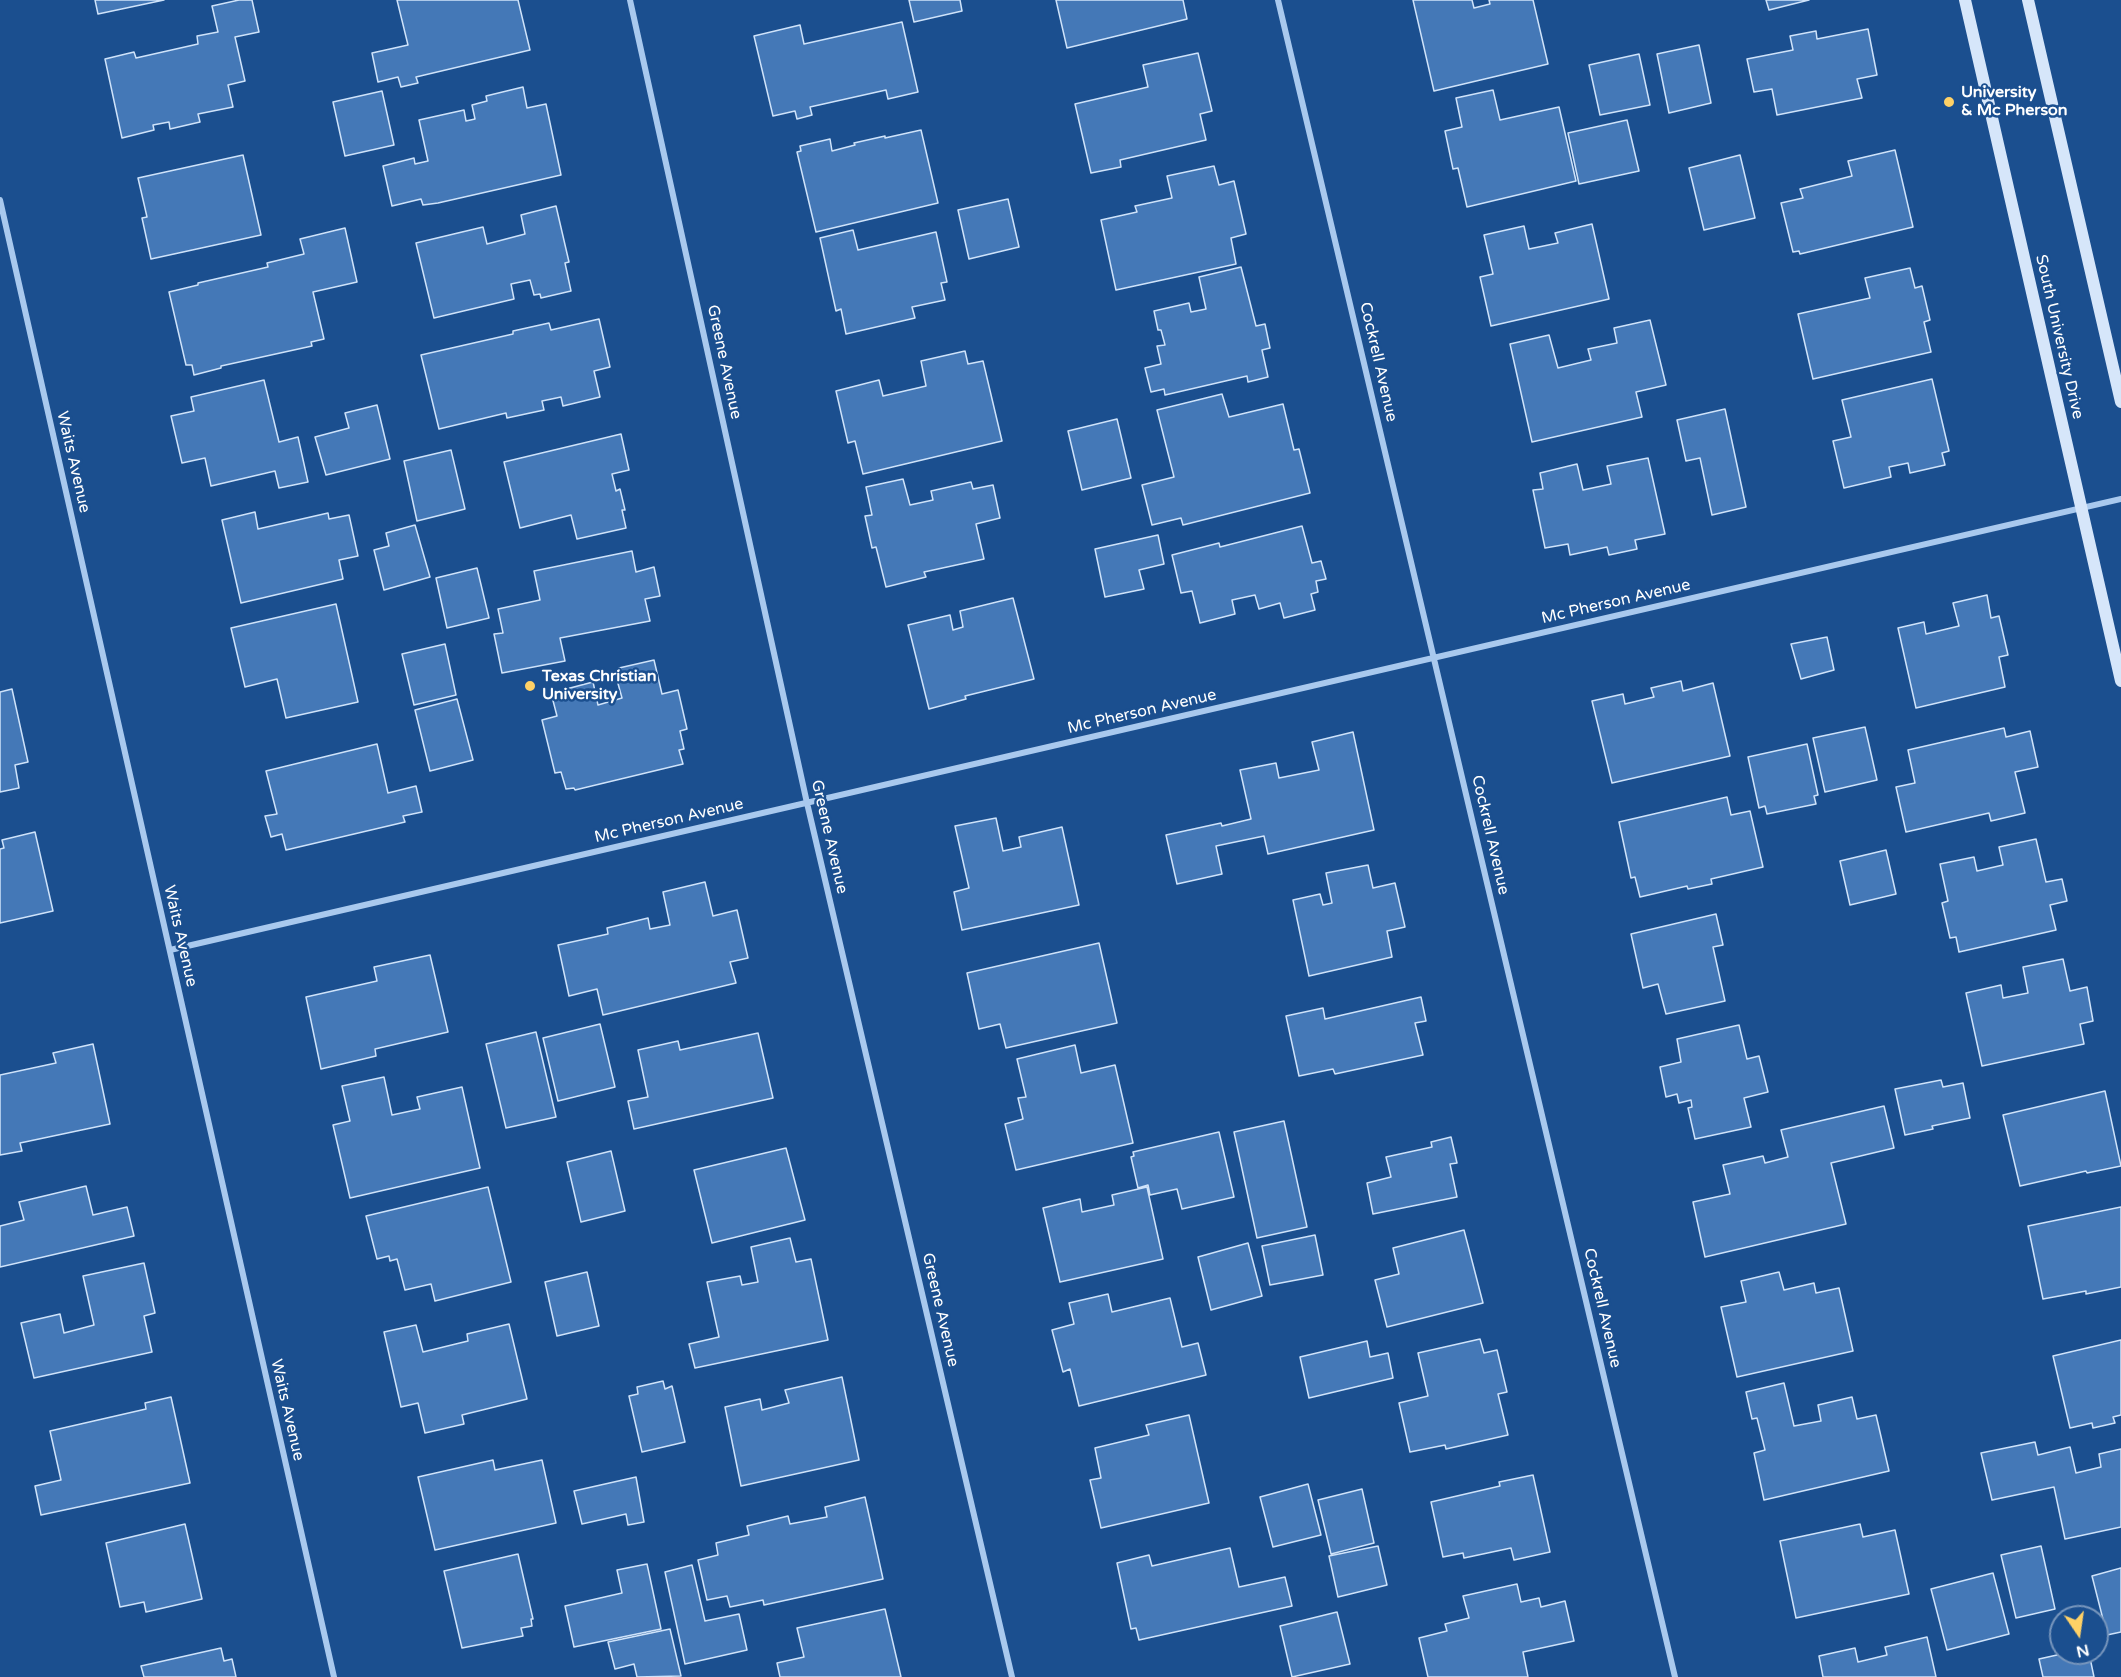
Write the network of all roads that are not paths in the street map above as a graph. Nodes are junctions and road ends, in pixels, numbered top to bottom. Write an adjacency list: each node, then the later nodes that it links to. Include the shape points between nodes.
1 (630, 0): 11 (street, Greene Avenue)
2 (1278, 0): 9 (street, Cockrell Avenue)
3 (1965, 0): 8 (main road, South University Drive)
4 (2028, 0): 6 (main road)
5 (0, 200): 12 (street, Waits Avenue)
6 (2121, 402)
7 (2121, 500): 8 (street, Mc Pherson Avenue)
8 (2081, 509): 9 (street, Mc Pherson Avenue); 10 (main road, South University Drive)
9 (1434, 658): 11 (street, Mc Pherson Avenue); 15 (street, Cockrell Avenue)
10 (2121, 681)
11 (807, 803): 12 (street, Mc Pherson Avenue); 14 (street, Greene Avenue)
12 (170, 950): 13 (street, Waits Avenue)
13 (334, 1677)
14 (1012, 1677)
15 (1675, 1677)

